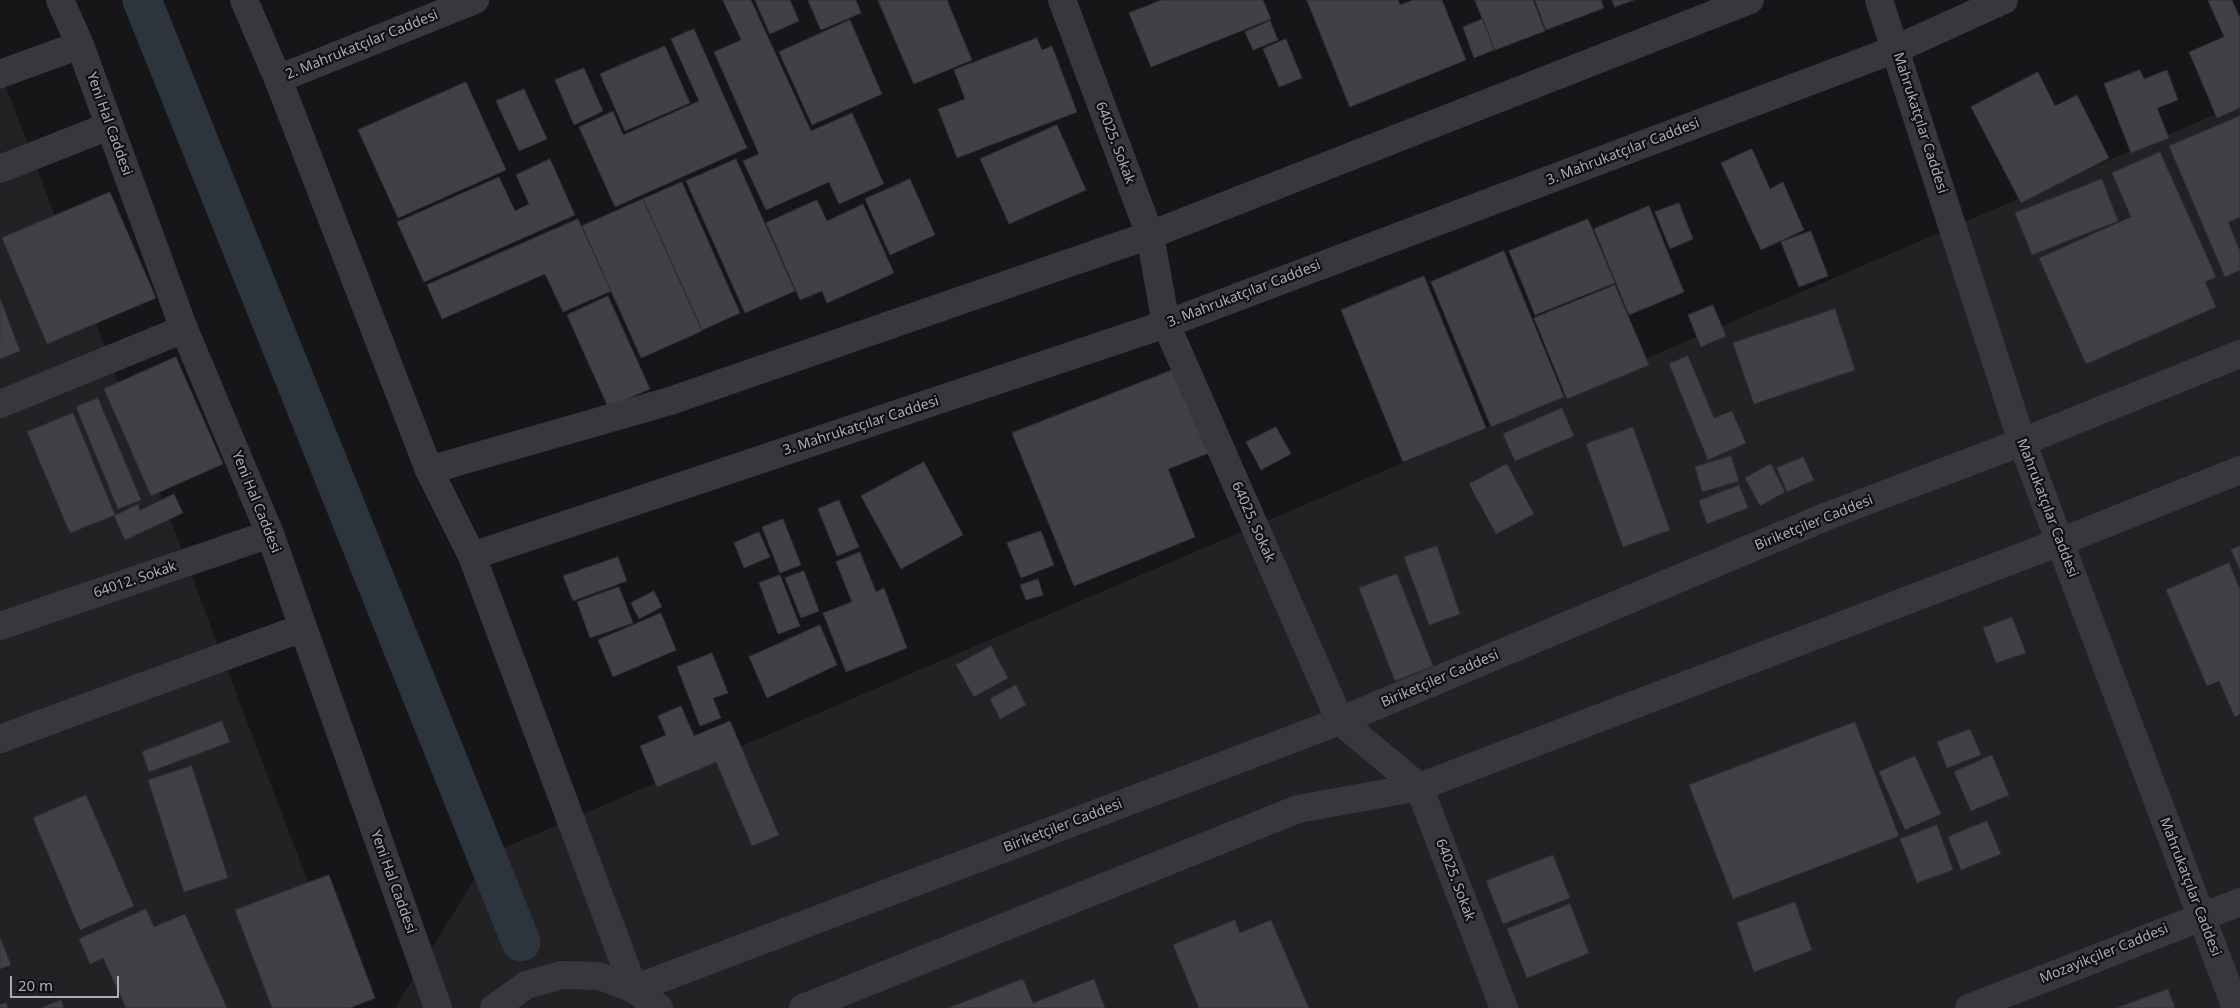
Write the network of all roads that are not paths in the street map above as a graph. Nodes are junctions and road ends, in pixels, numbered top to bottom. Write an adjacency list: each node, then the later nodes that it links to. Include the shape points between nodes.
1 (60, 0): 8 (street, Yeni Hal Caddesi)
2 (244, 0): 11 (street)
3 (475, 0): 11 (street, 2. Mahrukatçılar Caddesi)
4 (1062, 0): 14 (street, 64025. Sokak)
5 (1750, 0): 14 (street)
6 (1879, 0): 9 (street, Mahrukatçılar Caddesi)
7 (2004, 0): 9 (street, 3. Mahrukatçılar Caddesi)
8 (80, 45): 10 (street); 12 (street, Yeni Hal Caddesi)
9 (1896, 49): 15 (street, 3. Mahrukatçılar Caddesi); 19 (street, Mahrukatçılar Caddesi)
10 (0, 74)
11 (278, 78): 20 (street)
12 (109, 126): 13 (street); 16 (street, Yeni Hal Caddesi)
13 (0, 170)
14 (1150, 236): 15 (street, 64025. Sokak); 20 (street, via 670,401)
15 (1166, 324): 24 (street, 3. Mahrukatçılar Caddesi); 27 (street, 64025. Sokak)
16 (184, 329): 18 (street); 22 (street, Yeni Hal Caddesi)
17 (2240, 354): 19 (street, Biriketçiler Caddesi)
18 (0, 404)
19 (2022, 442): 23 (street, Mahrukatçılar Caddesi); 27 (street, Biriketçiler Caddesi, via 1830,515)
20 (429, 470): 24 (street)
21 (2240, 470): 23 (street)
22 (270, 534): 25 (street, 64012. Sokak); 26 (street, Yeni Hal Caddesi)
23 (2060, 542): 29 (street); 31 (street, Mahrukatçılar Caddesi)
24 (472, 556): 32 (street)
25 (0, 626)
26 (302, 628): 28 (street); 33 (street, Yeni Hal Caddesi)
27 (1340, 720): 29 (street, 64025. Sokak); 32 (street, Biriketçiler Caddesi)
28 (0, 739)
29 (1419, 787): 36 (street, via 1298,809); 37 (street, 64025. Sokak)
30 (2240, 902): 31 (street, Mozayikçiler Caddesi)
31 (2200, 916): 38 (street, Mozayikçiler Caddesi); 39 (street, Mahrukatçılar Caddesi)
32 (634, 989): 34 (street, via 599,976 562,975 526,985); 35 (street)
33 (438, 1008)
34 (494, 1008)
35 (659, 1008)
36 (803, 1008)
37 (1504, 1008)
38 (1969, 1008)
39 (2236, 1008)

